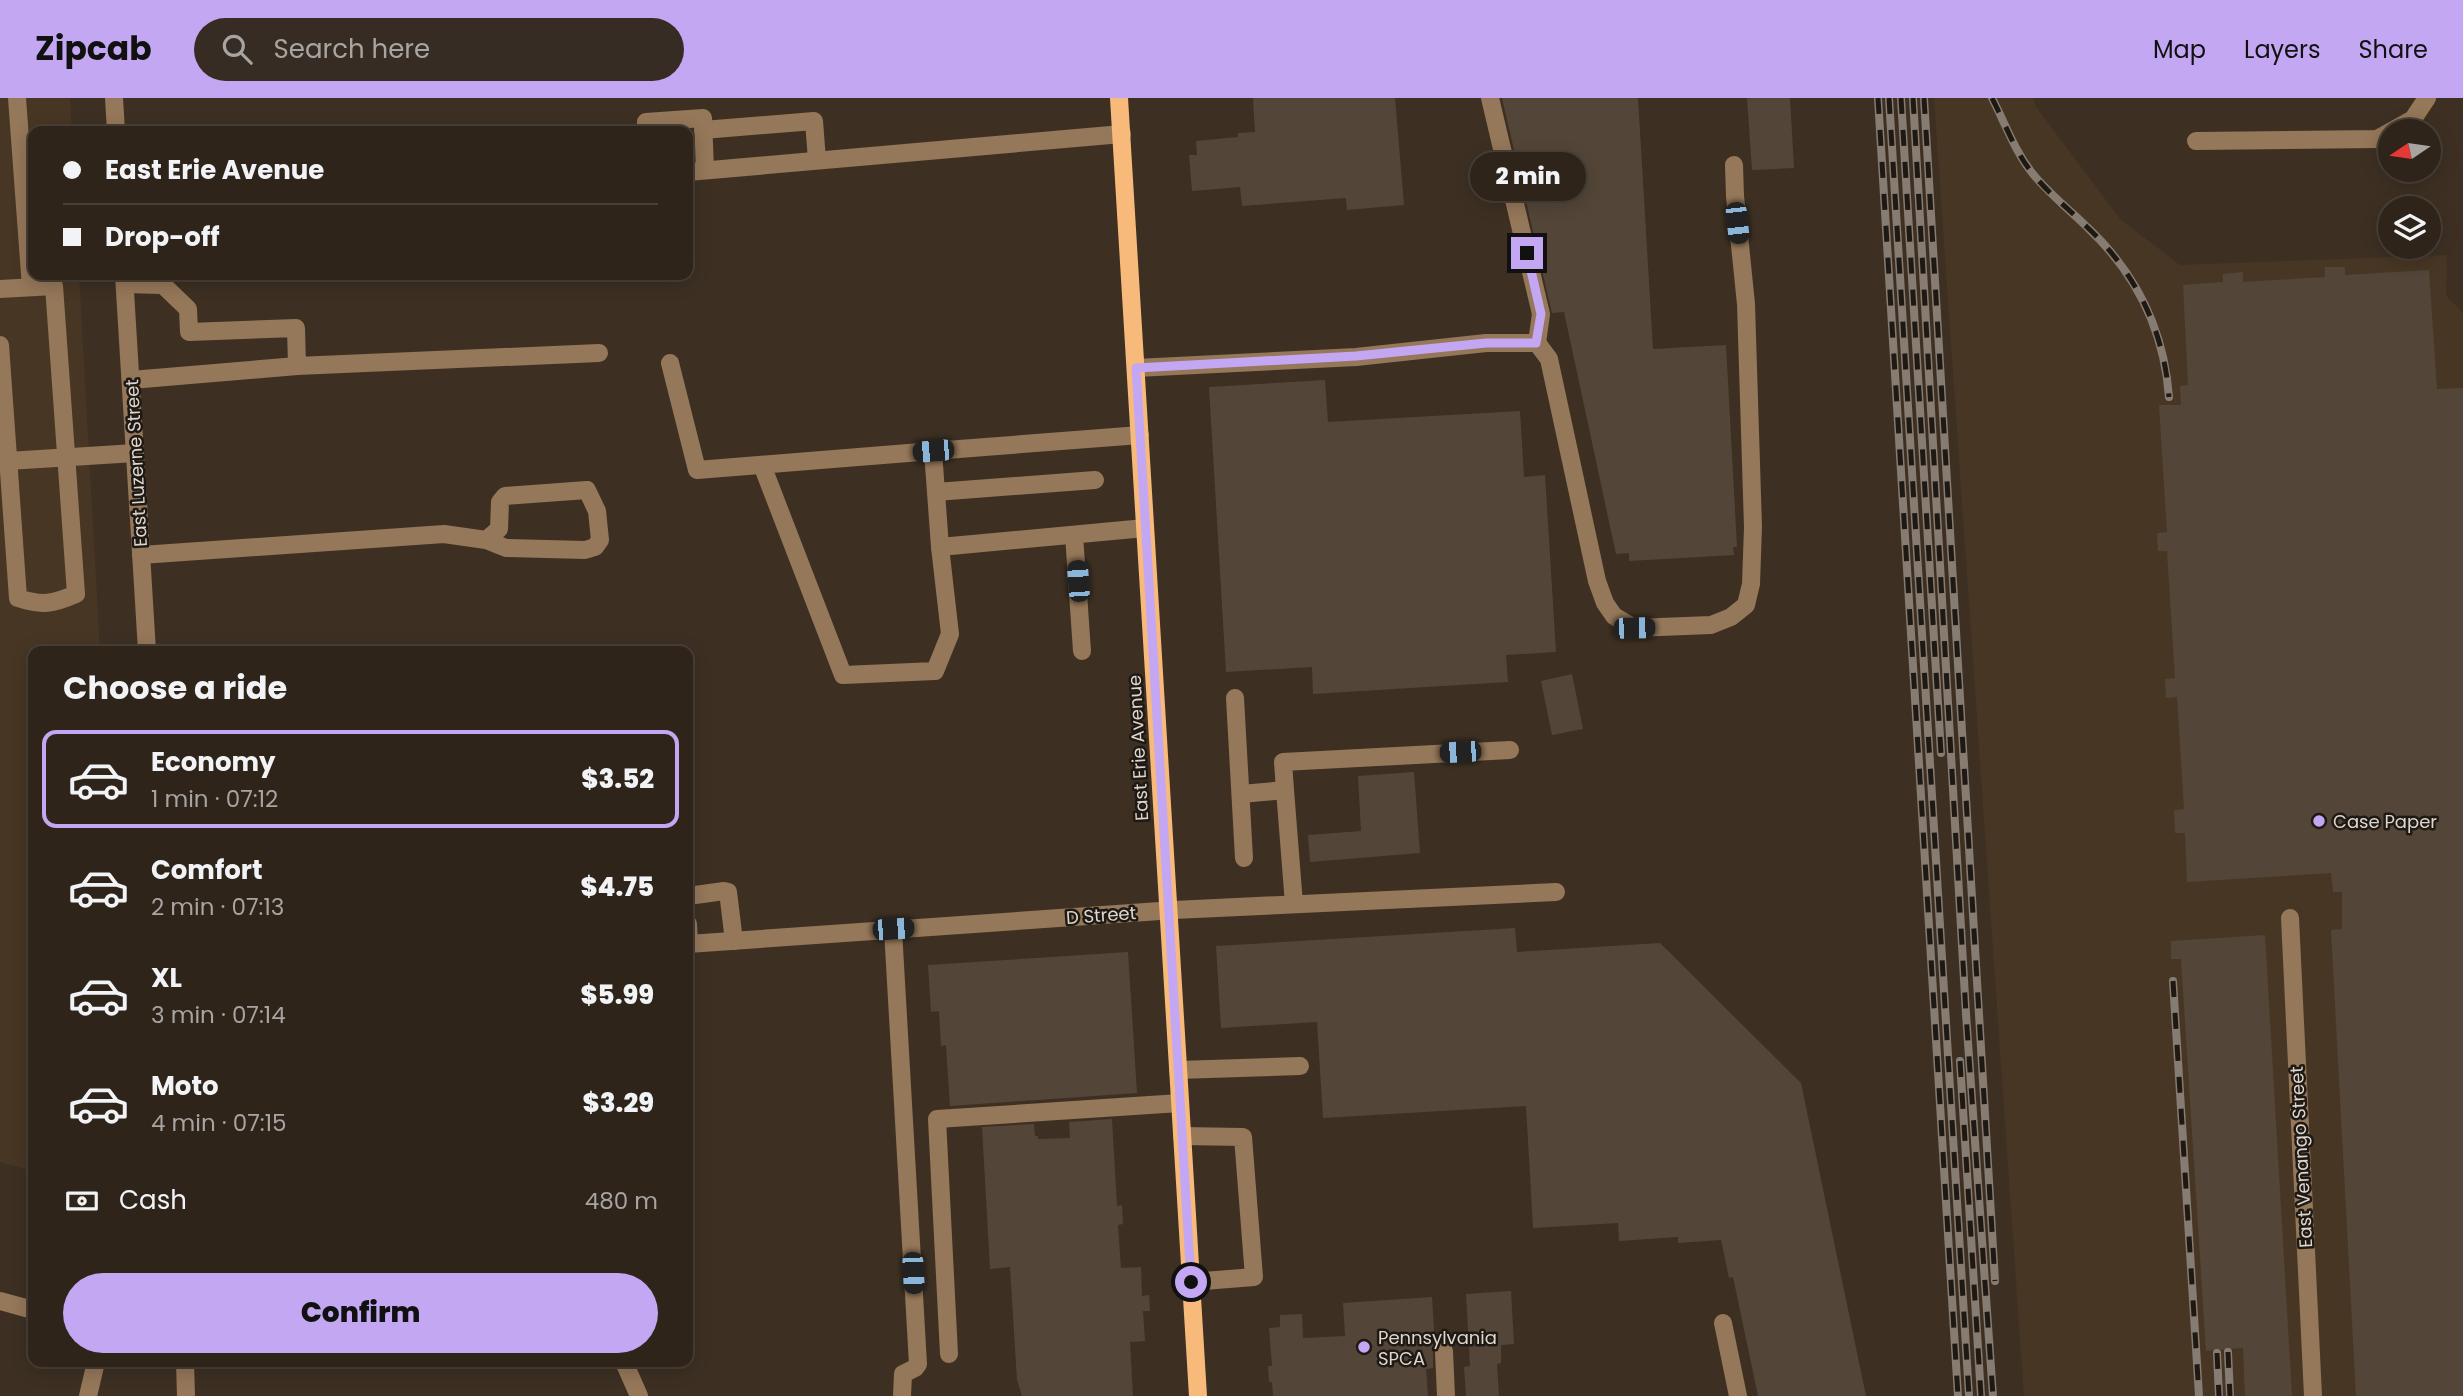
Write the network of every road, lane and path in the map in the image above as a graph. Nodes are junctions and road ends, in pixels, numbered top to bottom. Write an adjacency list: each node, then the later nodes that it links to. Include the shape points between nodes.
1 (17, 98): 14 (street)
2 (114, 98): 6 (street)
3 (1119, 98): 9 (main road, East Erie Avenue)
4 (1490, 98): 20 (street, via 1541,314)
5 (2427, 98): 10 (street, via 2413,119 2376,139)
6 (116, 126)
7 (646, 126): 8 (street, via 646,122 703,118)
8 (703, 130): 11 (street, via 814,121); 13 (street)
9 (1122, 134): 11 (street); 25 (main road, East Erie Avenue)
10 (2196, 141)
11 (817, 160): 13 (street)
12 (1734, 165): 20 (street, via 1746,304 1753,527 1746,605 1731,617 1711,625 1634,628 1605,603 1549,359)
13 (697, 171)
14 (28, 237)
15 (31, 280): 18 (street)
16 (125, 280): 26 (street, East Luzerne Street)
17 (131, 280): 24 (street, via 163,285 188,309 189,332 296,328)
18 (32, 287): 19 (street); 30 (street, via 54,286)
19 (0, 289)
20 (1536, 343): 25 (street)
21 (0, 345): 31 (street)
22 (599, 353): 24 (street)
23 (670, 363): 32 (street, via 697,470)
24 (297, 366): 26 (street)
25 (1136, 368): 27 (main road, East Erie Avenue)
26 (131, 380): 29 (street, East Luzerne Street)
27 (1140, 435): 28 (street); 35 (main road, East Erie Avenue)
28 (933, 451): 32 (street); 34 (street)
29 (135, 453): 30 (street); 39 (street, East Luzerne Street)
30 (66, 457): 31 (street); 31 (street, via 76,594 36,604 18,598)
31 (8, 461)
32 (762, 465): 38 (street, via 843,675 935,671 950,634)
33 (1095, 480): 34 (street)
34 (936, 492): 38 (street)
35 (1145, 528): 36 (street); 50 (main road, East Erie Avenue)
36 (1074, 535): 38 (street); 41 (street)
37 (486, 540): 37 (street, via 506,548 585,550 600,540 597,511 587,490 505,496 500,502 499,528); 39 (street, via 444,534)
38 (940, 547)
39 (141, 555): 40 (street, East Luzerne Street)
40 (147, 646)
41 (1082, 651)
42 (1235, 698): 45 (street)
43 (1510, 750): 44 (street, via 1283,762)
44 (1285, 790): 45 (street); 49 (street)
45 (1241, 794): 46 (street)
46 (1244, 859)
47 (1556, 892): 49 (street, D Street)
48 (693, 895): 53 (street, via 728,892)
49 (1294, 904): 50 (street, D Street)
50 (1168, 910): 52 (street, D Street); 56 (main road, East Erie Avenue)
51 (2290, 918): 75 (street, East Venango Street)
52 (893, 929): 53 (street, D Street); 71 (street, via 918,1364 902,1374)
53 (734, 941): 54 (street, D Street)
54 (693, 944)
55 (1300, 1066): 56 (street)
56 (1178, 1070): 57 (main road, East Erie Avenue)
57 (1180, 1102): 58 (main road, East Erie Avenue); 64 (street, via 937,1119)
58 (1182, 1136): 59 (main road, East Erie Avenue); 59 (street, via 1243,1137 1254,1278)
59 (1191, 1282): 72 (main road, East Erie Avenue)
60 (0, 1301): 61 (street)
61 (28, 1309)
62 (1723, 1323): 74 (street)
63 (1444, 1351): 73 (street)
64 (949, 1354)
65 (95, 1367): 68 (street)
66 (185, 1367): 69 (street)
67 (626, 1367): 70 (street)
68 (88, 1396)
69 (186, 1396)
70 (639, 1396)
71 (902, 1396)
72 (1198, 1396)
73 (1446, 1396)
74 (1738, 1396)
75 (2313, 1396)

